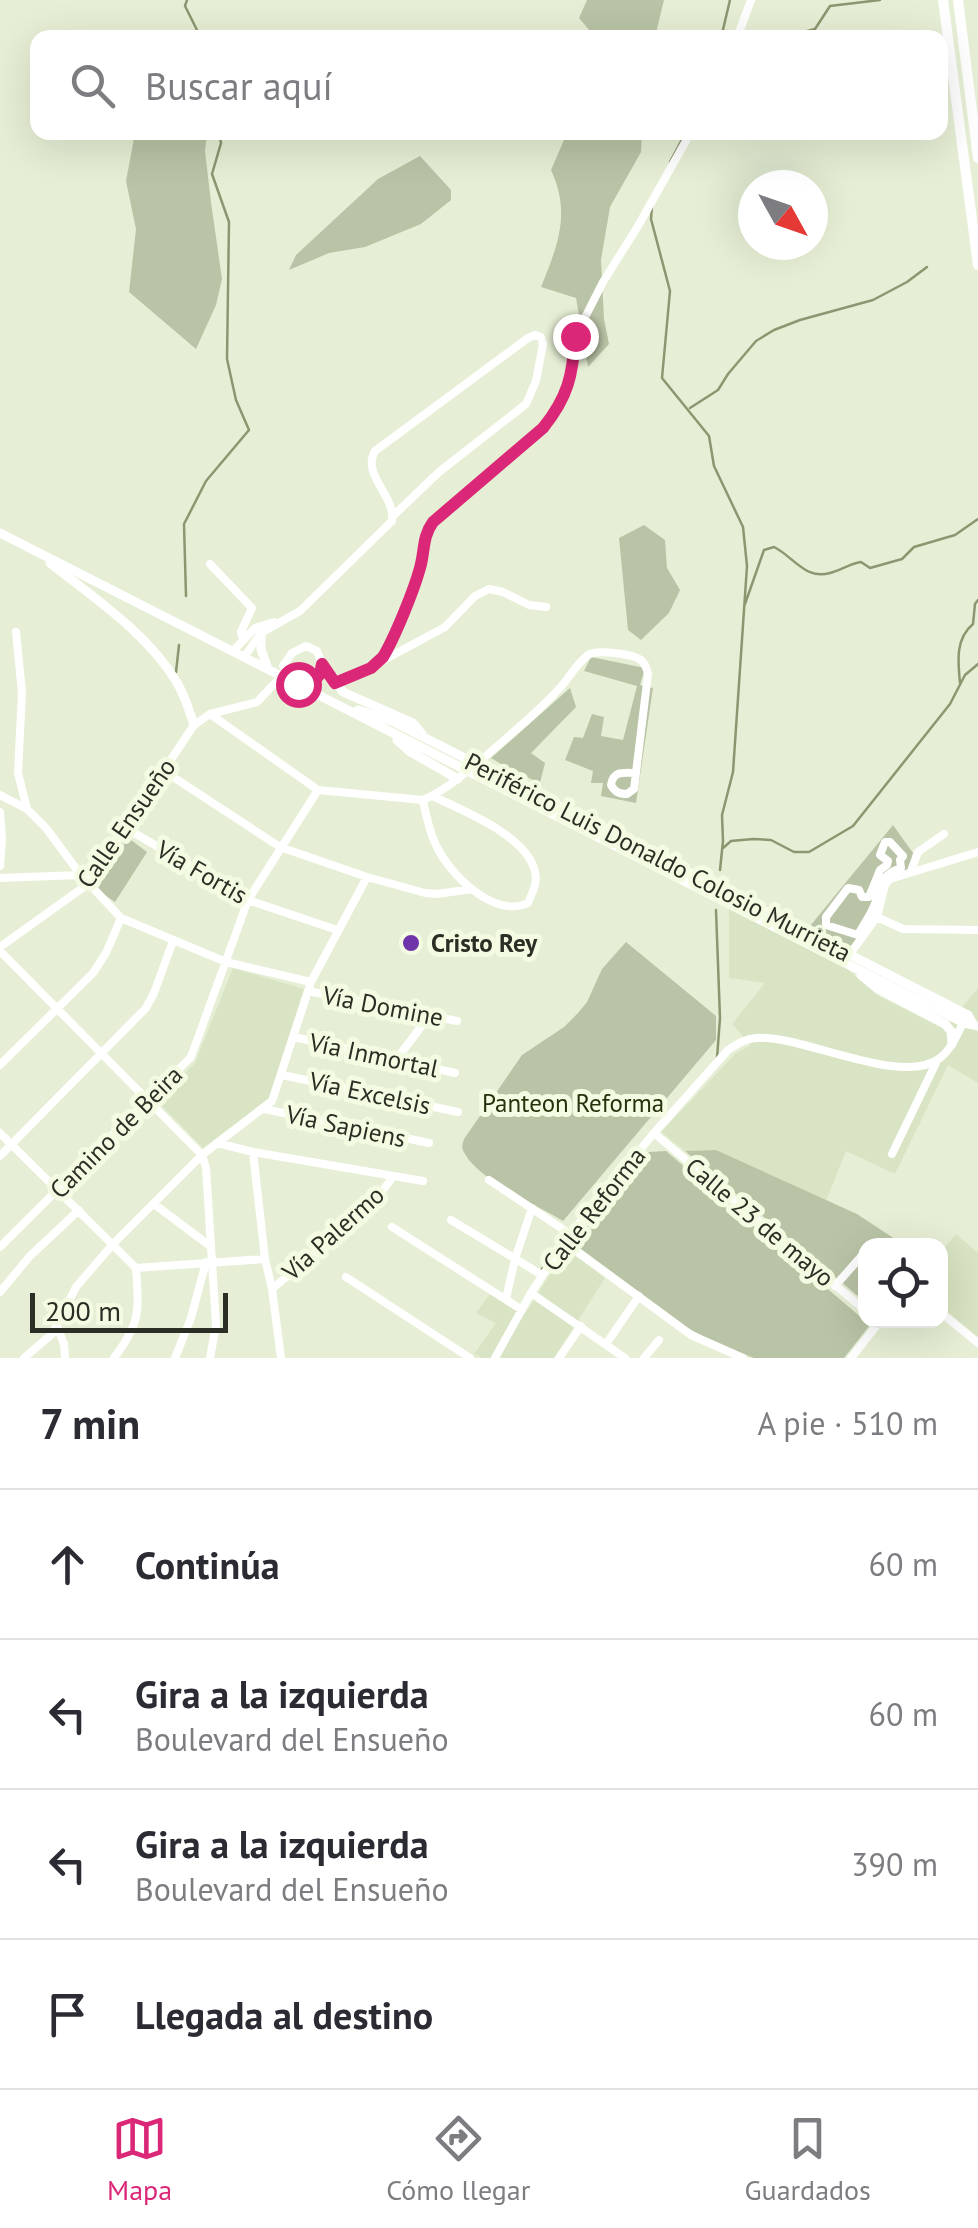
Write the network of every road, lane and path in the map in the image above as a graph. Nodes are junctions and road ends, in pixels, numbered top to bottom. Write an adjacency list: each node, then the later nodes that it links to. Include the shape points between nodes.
1 (751, 0): 4 (street)
2 (946, 0): 8 (highway); 9 (highway)
3 (961, 0): 5 (highway); 7 (highway)
4 (739, 30)
5 (978, 106)
6 (686, 140): 20 (street, via 575,336 572,375 557,410 428,529 418,574)
7 (978, 158)
8 (978, 222)
9 (978, 265)
10 (394, 515): 10 (street, via 526,404 541,337 528,338 375,452 370,466); 15 (street, via 300,611)
11 (0, 532): 12 (main road, Periférico Luis Donaldo Colosio Murrieta)
12 (28, 546): 18 (main road, Periférico Luis Donaldo Colosio Murrieta); 28 (main road, via 139,637 179,685)
13 (210, 564): 17 (street, via 252,608)
14 (546, 607): 20 (street, via 489,589 444,627)
15 (265, 628): 17 (street); 19 (street); 23 (main road, via 261,650)
16 (16, 632): 38 (street, via 22,693 18,773)
17 (244, 640): 18 (street)
18 (233, 651): 19 (main road, Periférico Luis Donaldo Colosio Murrieta)
19 (244, 657): 23 (main road, Periférico Luis Donaldo Colosio Murrieta)
20 (378, 663): 25 (street)
21 (322, 664): 22 (street, via 318,651 306,646); 25 (main road); 26 (main road, via 314,681)
22 (283, 666)
23 (268, 669): 26 (main road, Periférico Luis Donaldo Colosio Murrieta)
24 (275, 683): 27 (street, via 258,702)
25 (335, 683): 30 (main road, via 413,723)
26 (298, 684): 29 (main road, Periférico Luis Donaldo Colosio Murrieta)
27 (210, 714): 28 (street); 35 (street)
28 (194, 725): 32 (street, Calle Ensueño)
29 (391, 727): 30 (main road, Periférico Luis Donaldo Colosio Murrieta); 31 (main road, Periférico Luis Donaldo Colosio Murrieta); 34 (main road, via 409,750)
30 (424, 737): 31 (main road, Periférico Luis Donaldo Colosio Murrieta)
31 (472, 767): 33 (street, via 598,651 634,658 647,668); 34 (street); 59 (main road, Periférico Luis Donaldo Colosio Murrieta)
32 (164, 771): 40 (street, Calle Ensueño); 42 (street)
33 (636, 773)
34 (458, 778): 37 (street)
35 (318, 790): 37 (street); 42 (street, Camino de Beira)
36 (0, 795): 38 (street)
37 (427, 798): 51 (street, via 435,844); 51 (street, via 506,835 536,875 528,903 519,907 502,906)
38 (27, 810): 47 (street)
39 (0, 812): 45 (street)
40 (126, 828): 50 (street, Calle Ensueño); 52 (street, Vía Fortis)
41 (944, 834): 46 (street, via 918,852)
42 (280, 847): 48 (street); 52 (street, Camino de Beira)
43 (978, 852): 46 (street)
44 (902, 856): 44 (street, via 901,868 879,884 858,934 826,925 848,888 869,897 888,865 880,855 886,842); 46 (street)
45 (0, 866)
46 (912, 868): 53 (street, via 887,882)
47 (81, 875): 49 (street); 50 (street)
48 (366, 877): 51 (street, via 431,894); 55 (street)
49 (0, 878)
50 (88, 884): 54 (street); 58 (street, Calle Ensueño)
51 (472, 889)
52 (248, 900): 55 (street, Vía Fortis); 60 (street, Camino de Beira)
53 (877, 917): 56 (street, via 904,929); 59 (street)
54 (121, 918): 57 (street, Vía Domine); 62 (street, via 100,964)
55 (337, 930): 61 (street)
56 (978, 930)
57 (173, 941): 60 (street, Vía Domine); 68 (street, via 146,1008)
58 (0, 949): 62 (street)
59 (848, 961): 65 (main road, Periférico Luis Donaldo Colosio Murrieta); 67 (main road, via 878,990 945,1024)
60 (226, 962): 61 (street, Vía Domine); 74 (street, Camino de Beira, via 191,1057)
61 (310, 986): 63 (street, Vía Domine); 66 (street)
62 (57, 1008): 68 (street); 71 (street)
63 (428, 1016): 64 (street, Vía Domine); 69 (street)
64 (457, 1021)
65 (970, 1022): 67 (street)
66 (294, 1037): 69 (street, Vía Inmortal); 73 (street)
67 (952, 1044): 70 (street)
68 (101, 1054): 74 (street); 81 (street)
69 (396, 1060): 72 (street, Vía Inmortal)
70 (936, 1061): 78 (street, Calle Reforma, via 904,1067 770,1038 742,1041); 83 (street)
71 (0, 1065)
72 (455, 1073)
73 (282, 1074): 75 (street); 76 (street, Vía Excelsis)
74 (148, 1100): 84 (street); 89 (street, Camino de Beira)
75 (264, 1109): 79 (street, Vía Sapiens); 80 (street)
76 (458, 1112)
77 (0, 1133): 81 (street)
78 (654, 1133): 95 (street, Calle Reforma); 106 (street, Calle 23 de mayo)
79 (429, 1143)
80 (217, 1144): 82 (street); 84 (street)
81 (11, 1145): 85 (street); 89 (street)
82 (253, 1152): 86 (street); 99 (street)
83 (892, 1154)
84 (202, 1155): 90 (street); 97 (street)
85 (0, 1156)
86 (393, 1177): 88 (street); 107 (street, Vía Palermo)
87 (489, 1180): 91 (street)
88 (423, 1181)
89 (58, 1189): 92 (street); 98 (street, Camino de Beira)
90 (154, 1204): 96 (street); 97 (street)
91 (532, 1208): 95 (street); 100 (street)
92 (79, 1210): 96 (street); 108 (street)
93 (450, 1220): 100 (street)
94 (392, 1227): 111 (street)
95 (566, 1238): 104 (street, Calle Reforma); 110 (street)
96 (113, 1244): 103 (street); 115 (street, via 76,1287)
97 (211, 1246): 102 (street)
98 (0, 1247)
99 (265, 1259): 102 (street); 107 (street)
100 (515, 1259): 104 (street); 111 (street)
101 (858, 1259): 106 (street)
102 (209, 1262): 103 (street); 124 (street); 125 (street, via 216,1325)
103 (136, 1268): 123 (street, via 137,1322)
104 (542, 1275): 109 (street, Calle Reforma)
105 (346, 1277): 127 (street)
106 (835, 1286): 112 (street, Calle 23 de mayo)
107 (272, 1289): 126 (street)
108 (0, 1292)
109 (531, 1293): 113 (street, Calle Reforma); 116 (street)
110 (639, 1296): 120 (street); 132 (street, via 700,1340)
111 (506, 1300): 113 (street)
112 (858, 1305)
113 (522, 1310): 128 (street, Calle Reforma)
114 (948, 1319): 119 (street)
115 (57, 1326): 121 (street); 122 (street)
116 (580, 1326): 120 (street); 129 (street)
117 (874, 1328): 133 (street)
118 (658, 1340): 131 (street)
119 (978, 1343)
120 (606, 1344): 130 (street)
121 (24, 1358)
122 (65, 1358)
123 (114, 1358)
124 (174, 1358)
125 (210, 1358)
126 (281, 1358)
127 (470, 1358)
128 (495, 1358)
129 (559, 1358)
130 (625, 1358)
131 (644, 1358)
132 (743, 1358)
133 (851, 1358)

